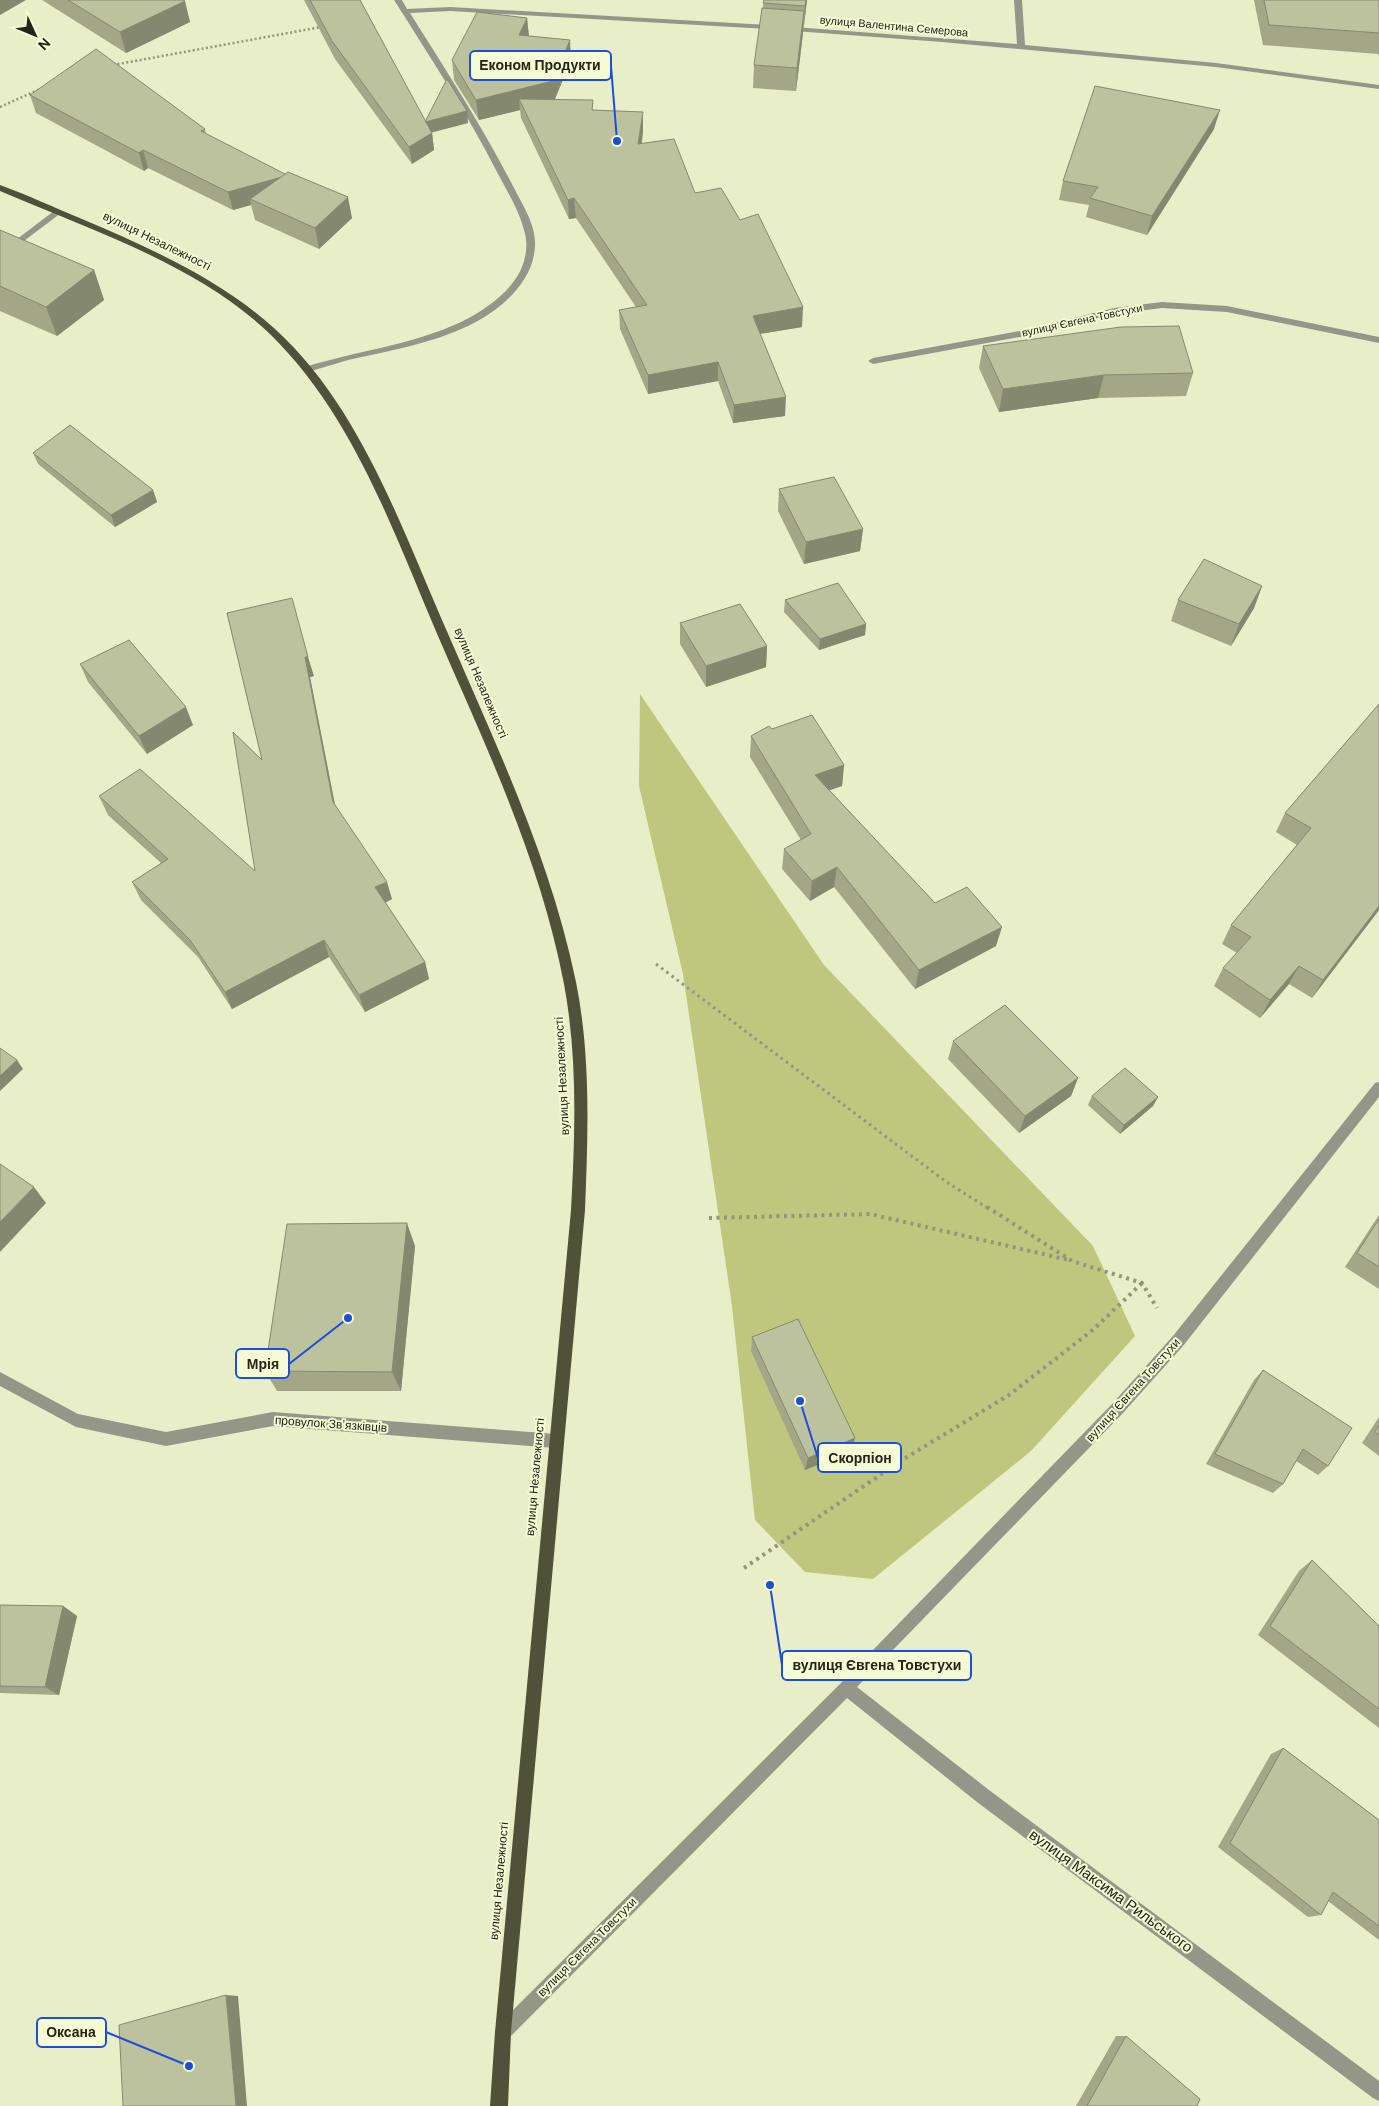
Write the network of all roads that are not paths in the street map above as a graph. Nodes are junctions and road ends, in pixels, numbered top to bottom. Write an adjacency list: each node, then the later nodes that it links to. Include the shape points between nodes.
1 (398, 0): 3 (street)
2 (1018, 0): 4 (street)
3 (405, 11): 4 (street, вулиця Валентина Семерова, via 468,10 768,27); 11 (street, via 455,88 497,163 524,220 531,244 529,259 505,295 465,324 419,341 360,353)
4 (1021, 48): 5 (street, вулиця Валентина Семерова, via 1216,65)
5 (1379, 87)
6 (0, 188): 7 (main road, вулиця Незалежності)
7 (57, 213): 8 (street); 11 (main road, вулиця Незалежності, via 200,279 258,318)
8 (0, 256)
9 (1379, 340): 10 (street, вулиця Євгена Товстухи, via 1227,309 1162,305 1114,311 1015,335)
10 (873, 361)
11 (308, 369): 14 (main road, вулиця Незалежності, via 338,412 363,457 417,572 503,774 535,860 570,982 578,1029 582,1143)
12 (1379, 1087): 15 (street, вулиця Євгена Товстухи, via 1178,1340 1104,1422)
13 (0, 1379): 14 (street, провулок Звʼязківців, via 76,1420 166,1439 274,1419)
14 (555, 1441): 16 (main road, вулиця Незалежності)
15 (846, 1688): 16 (street, вулиця Євгена Товстухи); 17 (street, вулиця Максима Рильського, via 983,1796)
16 (502, 2032): 18 (main road, вулиця Незалежності)
17 (1379, 2092)
18 (499, 2106)

